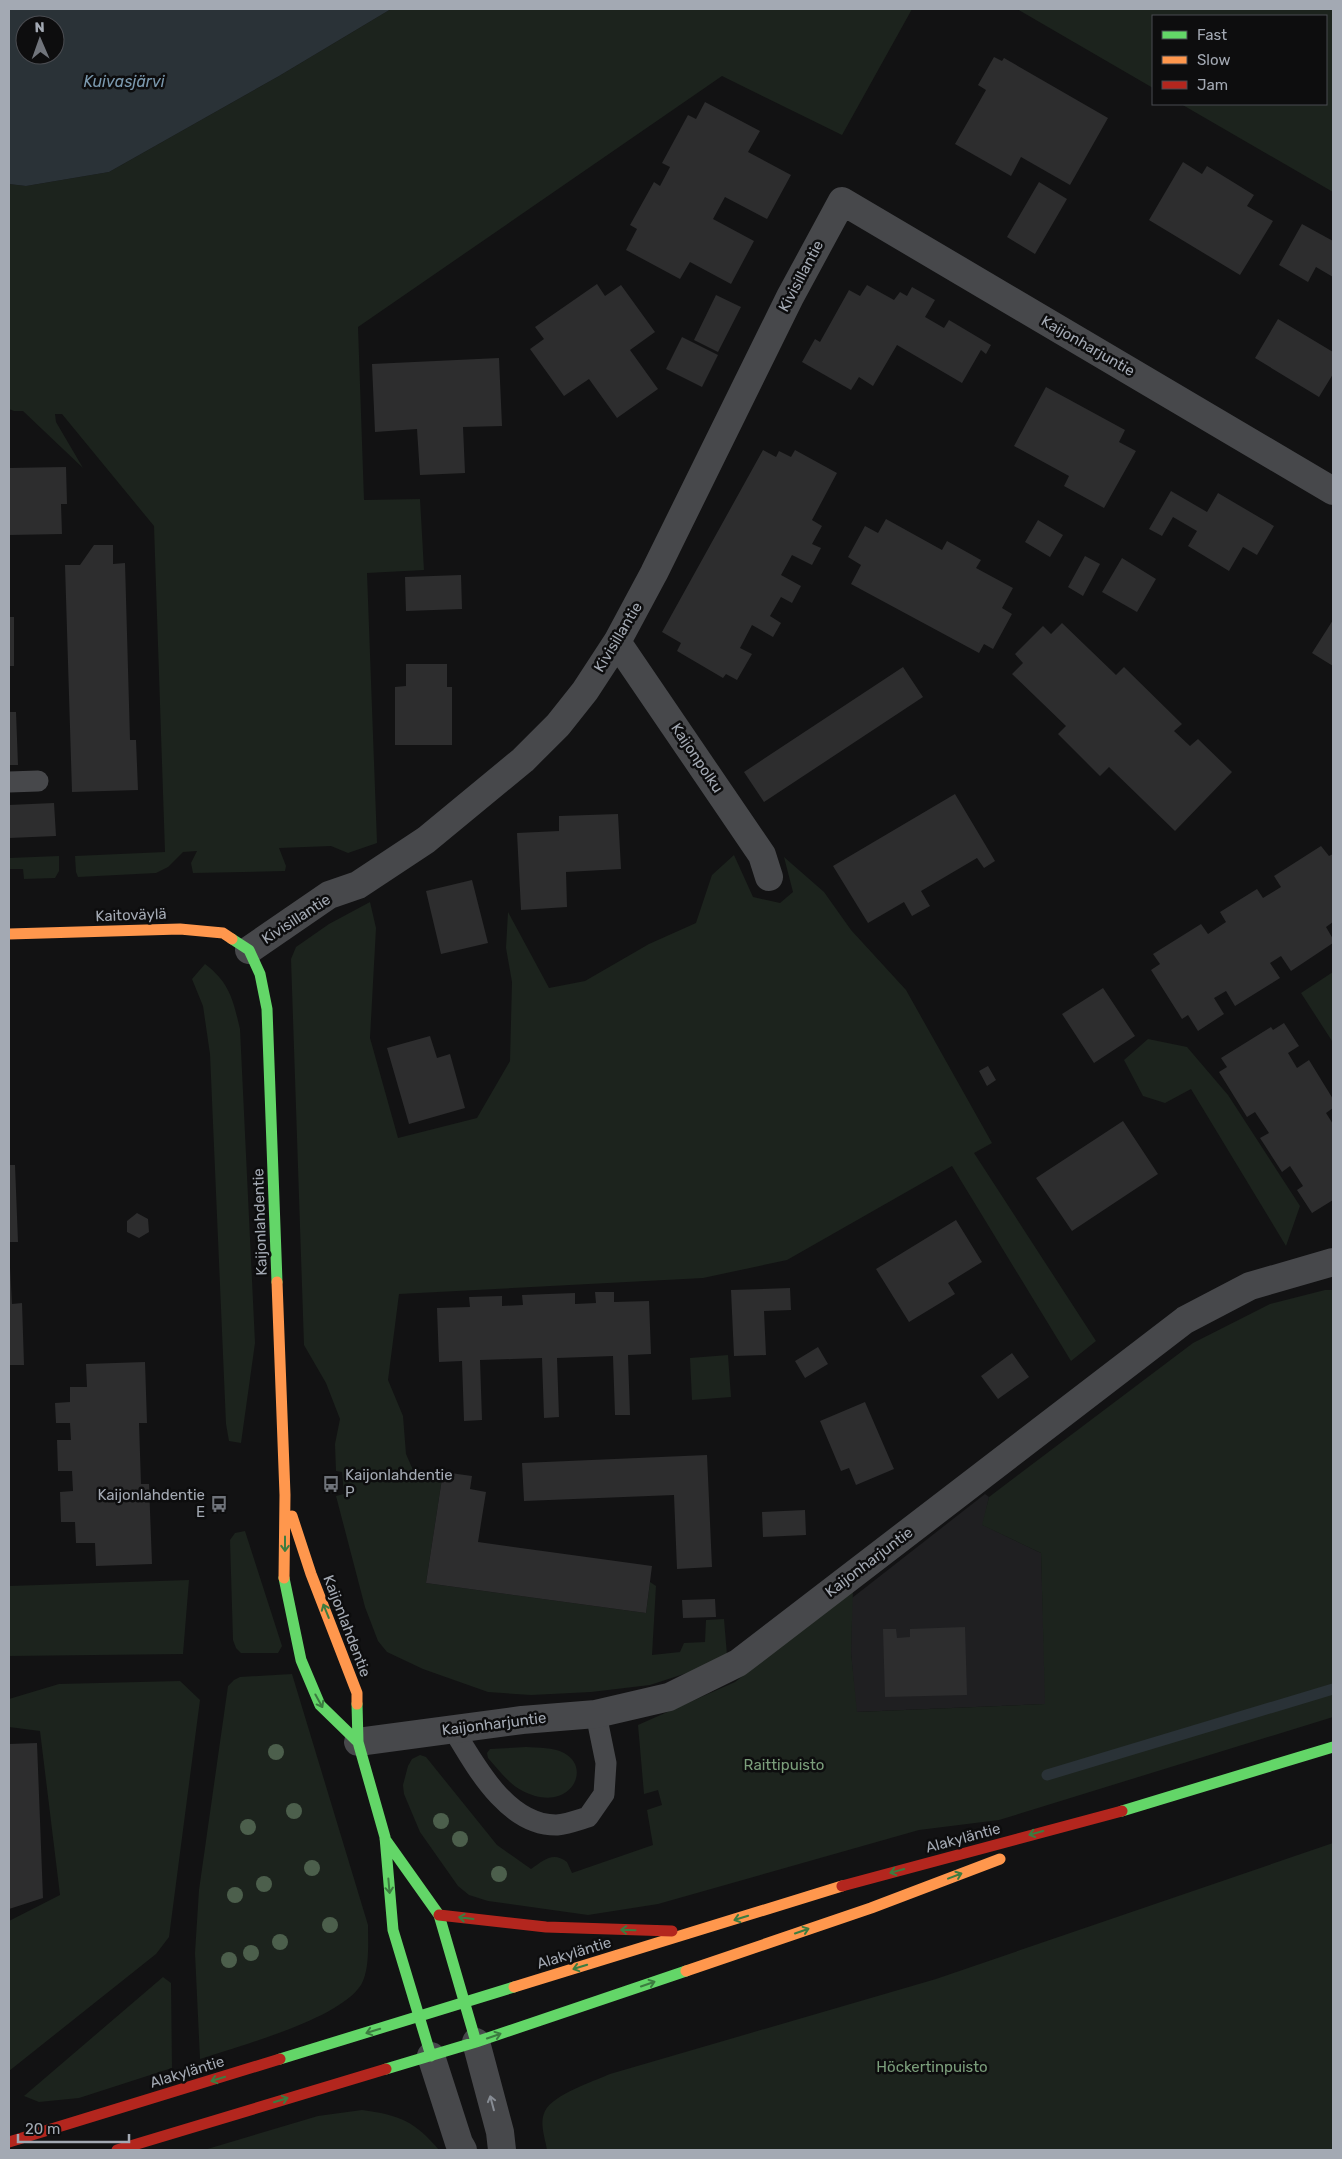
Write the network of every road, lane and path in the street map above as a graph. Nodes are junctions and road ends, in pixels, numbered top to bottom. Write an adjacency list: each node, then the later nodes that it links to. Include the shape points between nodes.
1 (842, 201): 2 (street, Kaijonharjuntie); 3 (street, Kivisillantie, via 790,297)
2 (1333, 490)
3 (618, 642): 6 (street, Kaijonpolku, via 762,854); 8 (street, Kivisillantie, via 569,711 523,760 426,840 386,868 358,885 329,895)
4 (38, 781): 5 (lane)
5 (9, 782)
6 (769, 877)
7 (9, 934): 8 (main road, Kaitoväylä, via 180,929 223,933)
8 (249, 950): 10 (main road, Kaijonlahdentie, via 260,974 267,1009)
9 (1333, 1262): 11 (street, Kaijonharjuntie, via 1250,1286 1185,1320 738,1663 669,1697)
10 (285, 1495): 13 (main road, Kaijonlahdentie, one-way to 10, via 357,1693 311,1574); 13 (main road, Kaijonlahdentie, one-way to 13, via 284,1583 301,1660 320,1705)
11 (596, 1714): 12 (street, Kaijonharjuntie); 12 (lane, via 606,1763 604,1794 588,1817 557,1825 535,1820 510,1808 478,1771)
12 (453, 1729): 13 (street, Kaijonharjuntie)
13 (358, 1742): 16 (main road, Kaijonlahdentie)
14 (1333, 1747): 15 (main road, Alakyläntie)
15 (1151, 1803): 17 (main road, Alakyläntie); 20 (main road, Alakyläntie, one-way to 20, via 862,1880)
16 (385, 1837): 19 (main road, Kaijonlahdentie); 22 (main road, Kaijonlahdentie, one-way to 22, via 393,1930)
17 (1030, 1848)
18 (1011, 1855): 23 (main road, Alakyläntie, one-way to 18, via 871,1908)
19 (439, 1915): 20 (main road, one-way to 19, via 546,1927); 21 (main road, Kaijonlahdentie)
20 (694, 1932): 21 (main road, Alakyläntie, one-way to 21)
21 (465, 2003): 22 (main road, Alakyläntie); 23 (main road, Kaijonlahdentie)
22 (420, 2017): 24 (main road, Kaijonlahdentie); 25 (main road, Alakyläntie, one-way to 25)
23 (476, 2042): 24 (main road, Alakyläntie); 28 (street, one-way to 23)
24 (431, 2056): 26 (main road, Alakyläntie, one-way to 24); 27 (street)
25 (9, 2142)
26 (117, 2150)
27 (463, 2150)
28 (502, 2150)

